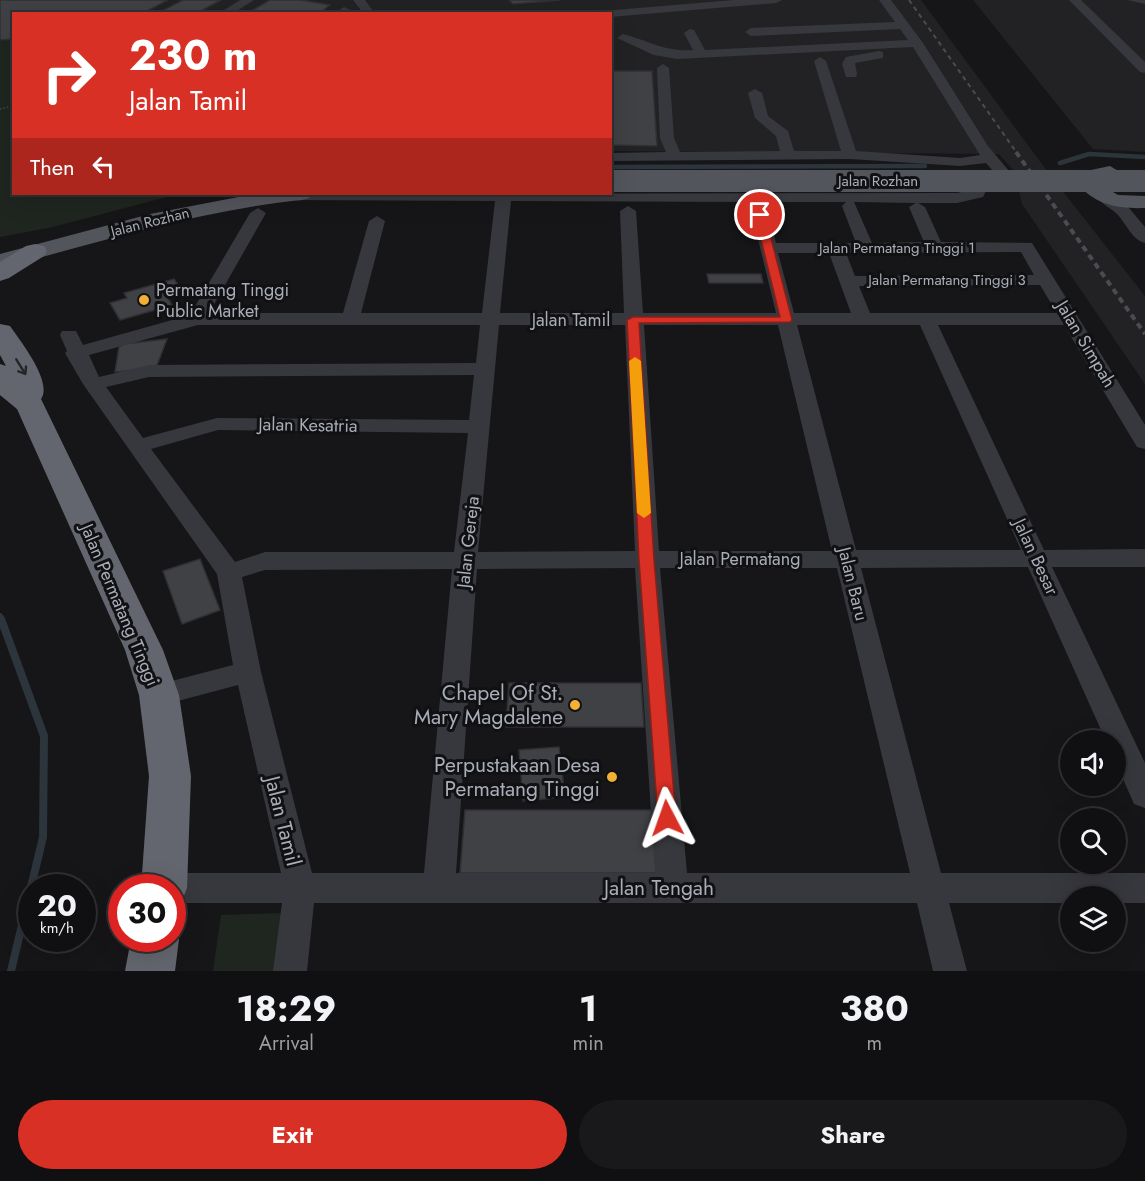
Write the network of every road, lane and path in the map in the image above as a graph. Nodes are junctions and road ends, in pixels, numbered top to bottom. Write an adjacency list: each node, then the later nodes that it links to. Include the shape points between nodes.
1 (249, 0): 8 (street)
2 (359, 0): 9 (street)
3 (776, 0): 10 (street)
4 (885, 0): 11 (street)
5 (1075, 0): 19 (street)
6 (1134, 0): 7 (street)
7 (1145, 1)
8 (226, 12)
9 (368, 12)
10 (612, 13)
11 (904, 25): 12 (street); 15 (street)
12 (751, 32)
13 (690, 33): 16 (street)
14 (623, 38): 16 (street, via 658,52)
15 (918, 45): 16 (street); 20 (street, via 850,60); 26 (street)
16 (702, 55)
17 (820, 61): 23 (street)
18 (663, 68): 25 (street, via 667,138)
19 (1145, 69)
20 (851, 74)
21 (755, 93): 22 (street, via 762,118 783,134)
22 (788, 156): 23 (street); 25 (street)
23 (850, 156): 27 (street)
24 (612, 157): 25 (street)
25 (675, 157)
26 (989, 158): 27 (street); 28 (street); 32 (street, via 1002,175)
27 (944, 161): 28 (street)
28 (966, 171): 32 (street)
29 (1145, 171): 40 (main road, via 1108,172 1090,178 1087,182 1094,192)
30 (612, 181): 31 (main road, Jalan Rozhan, bridge)
31 (1145, 181)
32 (980, 188): 39 (street, via 977,194 957,198)
33 (612, 189): 34 (main road, Jalan Rozhan)
34 (1145, 189)
35 (218, 195): 49 (main road, Jalan Rozhan)
36 (287, 195): 49 (main road, Jalan Rozhan, via 183,213)
37 (363, 195): 38 (street)
38 (503, 197): 39 (street); 63 (street, Jalan Gereja)
39 (756, 198): 51 (street, Jalan Baru)
40 (1105, 198): 41 (main road); 47 (street, via 1124,211)
41 (1145, 202)
42 (850, 206): 53 (street)
43 (917, 207): 54 (street)
44 (628, 211): 64 (street)
45 (258, 213): 60 (street)
46 (377, 221): 62 (street)
47 (1145, 237)
48 (0, 247): 49 (highway)
49 (35, 247): 55 (main road, Jalan Rozhan); 56 (main road, Jalan Rozhan); 57 (highway)
50 (1026, 247): 54 (street, Jalan Permatang Tinggi 1); 59 (street, Jalan Simpah)
51 (768, 248): 52 (street, Jalan Permatang Tinggi 1); 65 (street, Jalan Baru)
52 (836, 248): 53 (street, Jalan Permatang Tinggi 1); 58 (street)
53 (866, 248): 54 (street, Jalan Permatang Tinggi 1)
54 (935, 248)
55 (0, 252)
56 (0, 261)
57 (0, 273)
58 (848, 280): 59 (street, Jalan Permatang Tinggi 3); 66 (street)
59 (1046, 280): 61 (street, Jalan Simpah)
60 (197, 319): 62 (street, Jalan Tamil); 71 (street, Jalan Tamil, via 72,344)
61 (1070, 319): 67 (street, Jalan Tamil); 74 (street, Jalan Simpah)
62 (350, 320): 63 (street, Jalan Tamil)
63 (491, 320): 64 (street, Jalan Tamil); 69 (street, Jalan Gereja)
64 (633, 320): 65 (street, Jalan Tamil); 79 (street)
65 (786, 320): 66 (street, Jalan Tamil); 78 (street, Jalan Baru)
66 (863, 320): 67 (street, Jalan Tamil)
67 (927, 320): 76 (street, Jalan Besar)
68 (0, 332): 72 (highway, Jalan Permatang Tinggi, one-way to 72, via 30,381)
69 (486, 369): 71 (street, via 149,371); 73 (street, Jalan Gereja)
70 (0, 373): 72 (highway, Jalan Permatang Tinggi, via 9,387)
71 (93, 384): 75 (street, Jalan Tamil)
72 (30, 405): 83 (highway, Jalan Permatang Tinggi, via 144,650)
73 (480, 427): 75 (street, Jalan Kesatria, via 217,424); 80 (street, Jalan Gereja)
74 (1145, 442)
75 (138, 446): 81 (street, Jalan Tamil)
76 (1036, 558): 77 (street, Jalan Permatang); 78 (street, Jalan Permatang); 84 (street, Jalan Besar)
77 (1145, 558)
78 (846, 559): 79 (street, Jalan Permatang); 90 (street, Jalan Baru)
79 (646, 560): 80 (street, Jalan Permatang); 89 (street)
80 (465, 561): 81 (street, Jalan Permatang, via 265,561); 88 (street, Jalan Gereja)
81 (229, 572): 82 (street, Jalan Tamil)
82 (248, 672): 83 (street); 87 (street, Jalan Tamil)
83 (159, 695): 85 (highway, Jalan Permatang Tinggi, via 170,776)
84 (1145, 795)
85 (165, 874)
86 (186, 888): 87 (street, Jalan Tengah)
87 (300, 888): 88 (street, Jalan Tengah); 94 (street, Jalan Tamil)
88 (439, 888): 89 (street, Jalan Tengah)
89 (672, 888): 90 (street, Jalan Tengah)
90 (929, 888): 91 (street, Jalan Tengah); 95 (street, Jalan Baru)
91 (1145, 888)
92 (153, 952): 93 (highway)
93 (150, 971)
94 (290, 971)
95 (950, 971)

